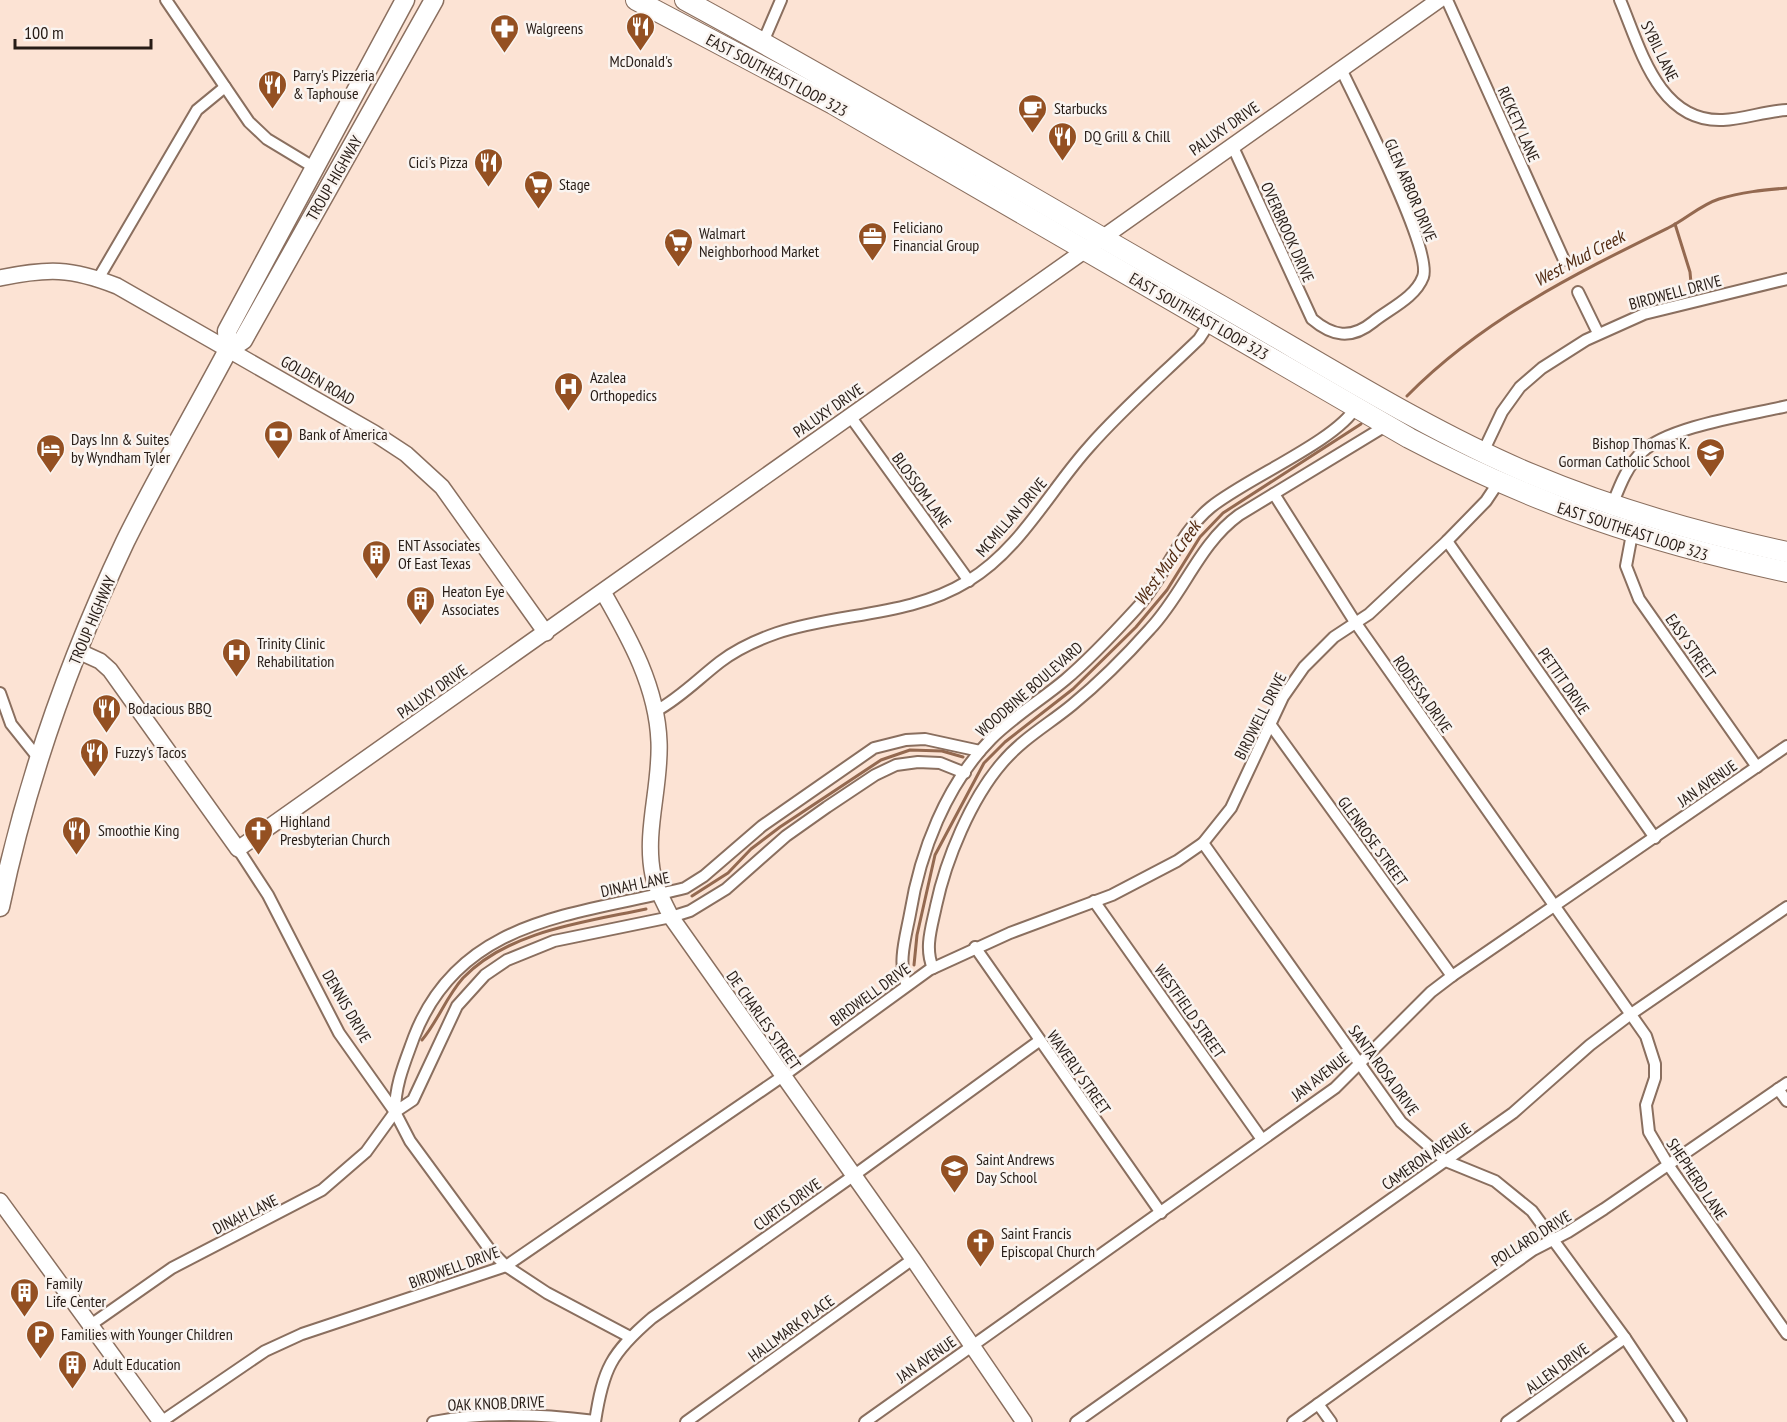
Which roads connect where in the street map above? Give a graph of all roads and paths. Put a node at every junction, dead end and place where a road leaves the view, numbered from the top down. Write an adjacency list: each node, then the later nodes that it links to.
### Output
1 (166, 0): 12 (street)
2 (405, 0): 15 (main road, TROUP HIGHWAY)
3 (434, 0): 25 (main road, TROUP HIGHWAY)
4 (636, 0): 16 (highway, EAST SOUTHEAST LOOP 323)
5 (685, 0): 10 (highway, EAST SOUTHEAST LOOP 323)
6 (781, 0): 10 (street)
7 (1439, 0): 11 (street, PALUXY DRIVE)
8 (1447, 0): 17 (street, RICKETY LANE)
9 (1620, 0): 13 (street, SYBIL LANE)
10 (763, 42): 16 (highway, EAST SOUTHEAST LOOP 323)
11 (1341, 69): 14 (street, PALUXY DRIVE); 23 (street, GLEN ARBOR DRIVE)
12 (225, 87): 15 (street); 19 (street)
13 (1787, 110)
14 (1232, 144): 16 (street, PALUXY DRIVE); 23 (street, OVERBROOK DRIVE)
15 (315, 168): 25 (main road, TROUP HIGHWAY)
16 (1092, 243): 22 (highway, EAST SOUTHEAST LOOP 323); 28 (street, PALUXY DRIVE); 30 (highway, EAST SOUTHEAST LOOP 323)
17 (1564, 260)
18 (0, 278): 19 (street, GOLDEN ROAD)
19 (98, 279): 25 (street, GOLDEN ROAD)
20 (1787, 279): 24 (street, BIRDWELL DRIVE)
21 (1578, 292): 24 (street)
22 (1210, 322): 27 (highway, EAST SOUTHEAST LOOP 323); 41 (street, MCMILLAN DRIVE)
23 (1323, 327)
24 (1598, 333): 30 (street, BIRDWELL DRIVE)
25 (228, 350): 44 (street, GOLDEN ROAD); 45 (main road, TROUP HIGHWAY)
26 (1787, 406): 33 (street)
27 (1356, 407): 29 (highway, EAST SOUTHEAST LOOP 323); 50 (street, WOODBINE BOULEVARD)
28 (850, 416): 41 (street, BLOSSOM LANE); 42 (street, PALUXY DRIVE)
29 (1387, 425): 31 (highway, EAST SOUTHEAST LOOP 323); 32 (street)
30 (1483, 452): 33 (highway, EAST SOUTHEAST LOOP 323)
31 (1498, 483): 34 (highway, EAST SOUTHEAST LOOP 323); 36 (street, BIRDWELL DRIVE)
32 (1274, 494): 43 (street, RODESSA DRIVE); 64 (street)
33 (1612, 505): 34 (street); 37 (highway, EAST SOUTHEAST LOOP 323)
34 (1604, 525): 35 (highway, EAST SOUTHEAST LOOP 323)
35 (1632, 534): 38 (highway, EAST SOUTHEAST LOOP 323); 52 (street, EASY STREET)
36 (1448, 541): 43 (street, BIRDWELL DRIVE); 54 (street, PETTIT DRIVE)
37 (1787, 552)
38 (1716, 557): 39 (highway); 40 (highway, EAST SOUTHEAST LOOP 323)
39 (1787, 561)
40 (1787, 572)
41 (969, 581): 47 (street, MCMILLAN DRIVE)
42 (603, 592): 44 (street, PALUXY DRIVE); 47 (street, DE CHARLES STREET)
43 (1355, 622): 48 (street, BIRDWELL DRIVE); 61 (street, RODESSA DRIVE)
44 (546, 633): 56 (street, PALUXY DRIVE)
45 (78, 651): 51 (main road, TROUP HIGHWAY); 56 (street, DENNIS DRIVE)
46 (0, 693): 51 (street)
47 (656, 711): 57 (street, DE CHARLES STREET)
48 (1270, 724): 55 (street, BIRDWELL DRIVE); 65 (street, GLENROSE STREET)
49 (1787, 746): 52 (street, JAN AVENUE)
50 (980, 751): 53 (street, WOODBINE BOULEVARD); 57 (street, DINAH LANE)
51 (39, 759): 59 (main road, TROUP HIGHWAY)
52 (1757, 767): 54 (street, JAN AVENUE)
53 (965, 773): 62 (street, DINAH LANE); 66 (street, WOODBINE BOULEVARD)
54 (1655, 838): 61 (street, JAN AVENUE)
55 (1203, 843): 58 (street, BIRDWELL DRIVE); 69 (street, SANTA ROSA DRIVE)
56 (238, 849): 73 (street, DENNIS DRIVE)
57 (661, 894): 62 (street, DE CHARLES STREET); 73 (street, DINAH LANE)
58 (1094, 901): 63 (street, BIRDWELL DRIVE); 74 (street, WESTFIELD STREET)
59 (0, 907)
60 (1787, 907): 67 (street, CAMERON AVENUE)
61 (1554, 908): 65 (street, JAN AVENUE); 67 (street, SHEPHERD LANE)
62 (671, 917): 70 (street, DE CHARLES STREET); 73 (street, DINAH LANE)
63 (975, 947): 64 (street, BIRDWELL DRIVE); 68 (street, WAVERLY STREET)
64 (933, 968): 66 (street, BIRDWELL DRIVE)
65 (1452, 976): 69 (street, JAN AVENUE)
66 (907, 985): 70 (street, BIRDWELL DRIVE)
67 (1631, 1014): 75 (street, CAMERON AVENUE); 76 (street, SHEPHERD LANE)
68 (1039, 1041): 77 (street, CURTIS DRIVE); 79 (street, WAVERLY STREET)
69 (1361, 1064): 74 (street, JAN AVENUE); 75 (street, SANTA ROSA DRIVE)
70 (783, 1076): 77 (street, DE CHARLES STREET); 82 (street, BIRDWELL DRIVE)
71 (1783, 1086): 72 (street); 76 (street, POLLARD DRIVE)
72 (1787, 1101)
73 (395, 1112): 82 (street, DENNIS DRIVE); 83 (street, DINAH LANE)
74 (1261, 1138): 79 (street, JAN AVENUE)
75 (1446, 1161): 80 (street, SANTA ROSA DRIVE); 95 (street, CAMERON AVENUE)
76 (1669, 1166): 80 (street, POLLARD DRIVE); 84 (street, SHEPHERD LANE)
77 (853, 1176): 81 (street, DE CHARLES STREET); 85 (street, CURTIS DRIVE)
78 (0, 1201): 83 (street)
79 (1161, 1213): 87 (street, JAN AVENUE)
80 (1554, 1240): 86 (street, SANTA ROSA DRIVE); 88 (street, POLLARD DRIVE)
81 (913, 1259): 87 (street, DE CHARLES STREET); 92 (street, HALLMARK PLACE)
82 (506, 1266): 85 (street, DENNIS DRIVE); 90 (street, BIRDWELL DRIVE)
83 (92, 1323): 90 (street)
84 (1787, 1334)
85 (630, 1336): 89 (street, CURTIS DRIVE)
86 (1624, 1338): 98 (street, ALLEN DRIVE); 99 (street, SANTA ROSA DRIVE)
87 (973, 1345): 93 (street, JAN AVENUE); 94 (street, DE CHARLES STREET)
88 (1318, 1404): 96 (street, POLLARD DRIVE); 97 (street)
89 (595, 1421): 91 (street, OAK KNOB DRIVE)
90 (161, 1422)
91 (433, 1422)
92 (686, 1422)
93 (865, 1422)
94 (1024, 1422)
95 (1076, 1422)
96 (1293, 1422)
97 (1331, 1422)
98 (1507, 1422)
99 (1681, 1422)

